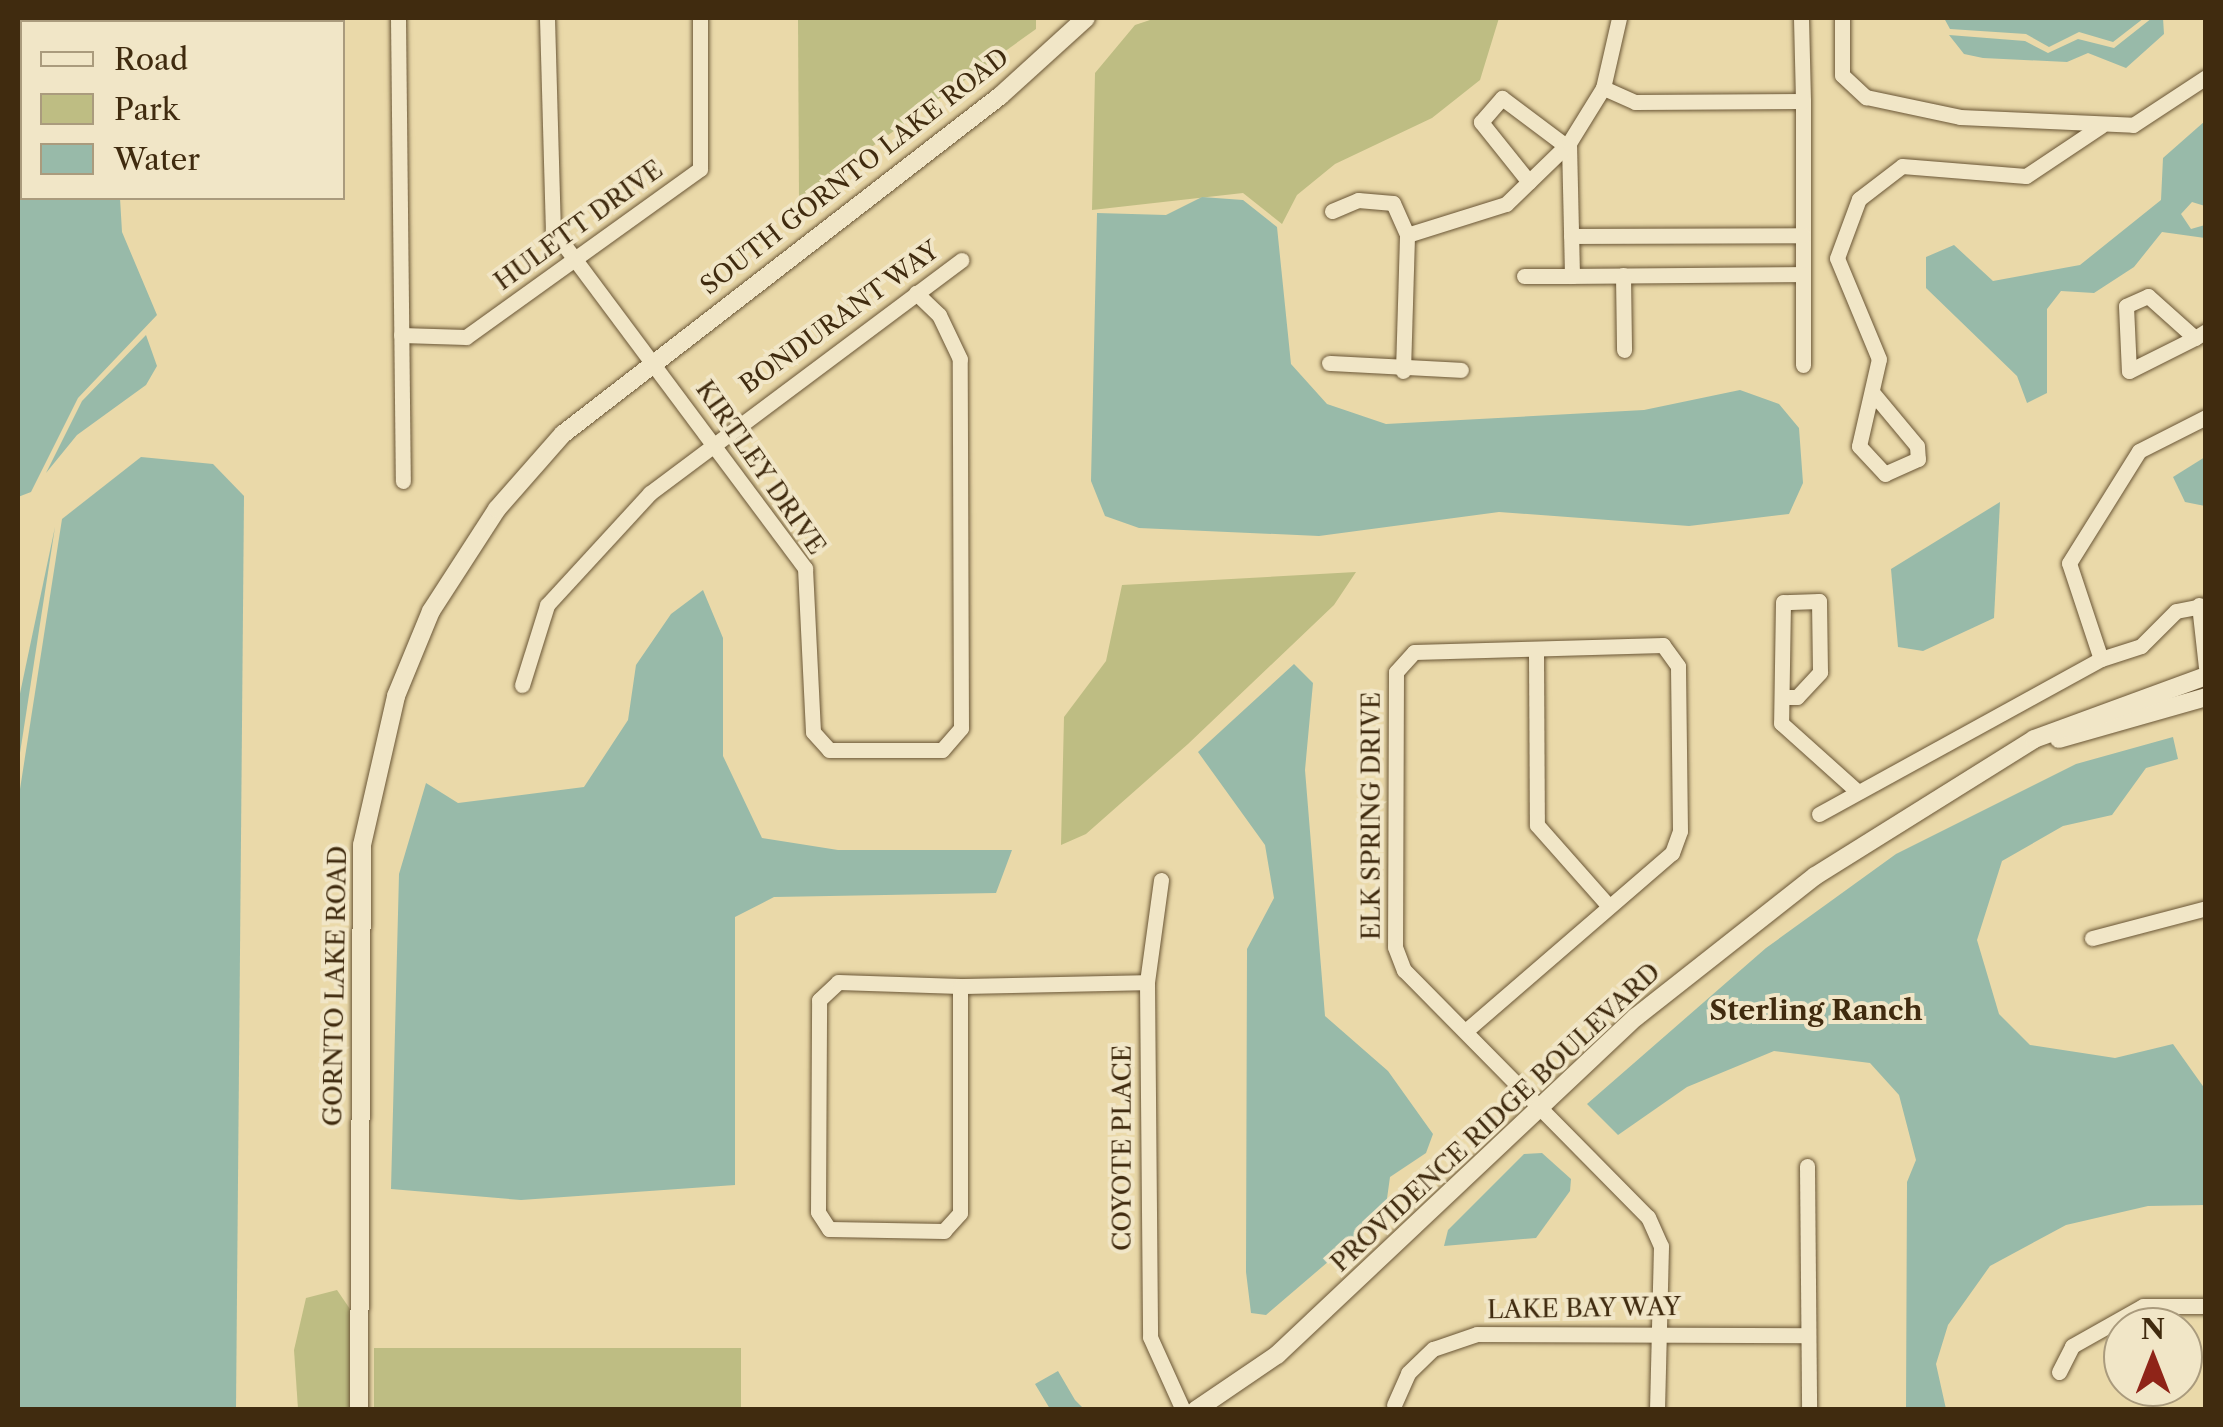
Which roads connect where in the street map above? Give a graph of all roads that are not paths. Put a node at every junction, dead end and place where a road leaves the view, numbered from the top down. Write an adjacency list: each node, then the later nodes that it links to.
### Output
1 (398, 18): 25 (street)
2 (547, 18): 19 (street, KIRTLEY DRIVE)
3 (700, 18): 19 (street, HULETT DRIVE)
4 (1086, 18): 28 (street, SOUTH GORNTO LAKE ROAD)
5 (1619, 18): 9 (street)
6 (1802, 18): 10 (street)
7 (1842, 18): 11 (street)
8 (2206, 77): 11 (street)
9 (1604, 88): 10 (street); 12 (street)
10 (1804, 101): 16 (street)
11 (2102, 126): 33 (street)
12 (1567, 145): 13 (street); 13 (street); 17 (street)
13 (1529, 182): 15 (street)
14 (1332, 211): 15 (street)
15 (1407, 235): 32 (street)
16 (1803, 235): 17 (street); 20 (street)
17 (1571, 236): 23 (street)
18 (962, 260): 24 (street, BONDURANT WAY)
19 (575, 263): 25 (street, HULETT DRIVE); 28 (street, KIRTLEY DRIVE)
20 (1803, 274): 21 (street); 30 (street)
21 (1623, 275): 23 (street); 27 (street)
22 (1524, 276): 23 (street)
23 (1572, 276)
24 (916, 293): 35 (street, BONDURANT WAY); 35 (street, KIRTLEY DRIVE)
25 (401, 335): 36 (street)
26 (2200, 335): 26 (street)
27 (1624, 350)
28 (652, 362): 35 (street, KIRTLEY DRIVE); 62 (street, GORNTO LAKE ROAD)
29 (1329, 363): 32 (street)
30 (1802, 365)
31 (1462, 370): 32 (street)
32 (1403, 371)
33 (1872, 392): 33 (street)
34 (2206, 417): 39 (street)
35 (715, 440): 42 (street, BONDURANT WAY)
36 (403, 481)
37 (2202, 605): 39 (street); 40 (street)
38 (1536, 652): 49 (street); 49 (street, ELK SPRING DRIVE); 54 (street, ELK SPRING DRIVE)
39 (2101, 658): 46 (street)
40 (2206, 667)
41 (2206, 676): 45 (street, PROVIDENCE RIDGE BOULEVARD)
42 (522, 686)
43 (1782, 697): 43 (street); 46 (street)
44 (2206, 697): 45 (street, PROVIDENCE RIDGE BOULEVARD)
45 (1985, 769): 55 (street, PROVIDENCE RIDGE BOULEVARD)
46 (1858, 792): 47 (street)
47 (1819, 814)
48 (1161, 880): 52 (street, COYOTE PLACE)
49 (1607, 904): 54 (street, ELK SPRING DRIVE)
50 (2206, 908): 51 (street)
51 (2092, 938)
52 (1147, 982): 53 (street); 63 (street, COYOTE PLACE)
53 (960, 986): 53 (street)
54 (1469, 1028): 55 (street, ELK SPRING DRIVE)
55 (1540, 1107): 58 (street, ELK SPRING DRIVE); 64 (street, PROVIDENCE RIDGE BOULEVARD)
56 (1807, 1166): 59 (street)
57 (2206, 1306): 60 (street)
58 (1656, 1332): 59 (street, LAKE BAY WAY); 61 (street, LAKE BAY WAY); 65 (street, ELK SPRING DRIVE)
59 (1808, 1335): 66 (street)
60 (2059, 1372)
61 (1394, 1406)
62 (359, 1410)
63 (1183, 1410)
64 (1196, 1410)
65 (1657, 1410)
66 (1810, 1410)

